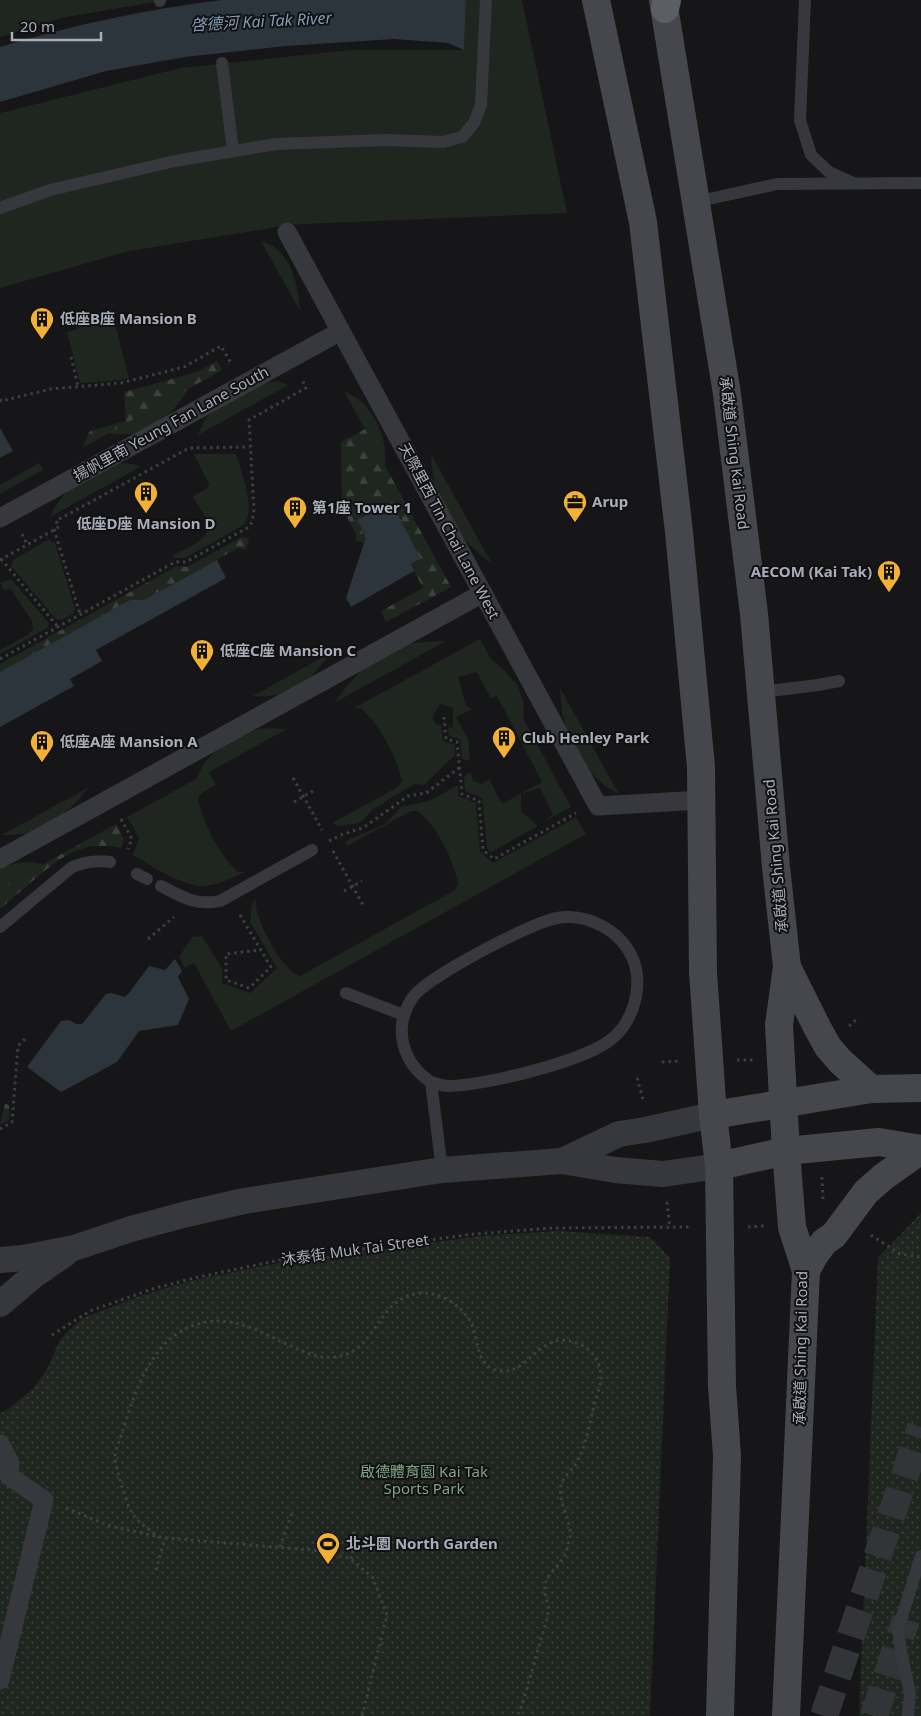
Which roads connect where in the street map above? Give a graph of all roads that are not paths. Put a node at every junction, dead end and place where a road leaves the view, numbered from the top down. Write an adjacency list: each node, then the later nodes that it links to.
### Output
1 (486, 0): 6 (lane)
2 (596, 0): 17 (main road)
3 (804, 0): 7 (lane)
4 (665, 3): 9 (main road, 承啟道 Shing Kai Road)
5 (222, 63): 6 (lane)
6 (233, 151): 10 (lane)
7 (852, 183): 8 (lane); 9 (lane)
8 (921, 183)
9 (695, 202): 16 (main road, 承啟道 Shing Kai Road)
10 (0, 208)
11 (287, 232): 12 (street, 天際里西 Tin Chai Lane West)
12 (341, 331): 13 (street, 揚帆里南 Yeung Fan Lane South); 14 (street, 天際里西 Tin Chai Lane West)
13 (0, 518)
14 (483, 593): 17 (street, 天際里西 Tin Chai Lane West); 19 (street)
15 (840, 681): 16 (lane)
16 (761, 692): 23 (main road, 承啟道 Shing Kai Road)
17 (701, 800): 30 (main road)
18 (312, 850): 21 (lane)
19 (0, 859)
20 (110, 862): 22 (lane)
21 (161, 886)
22 (0, 926)
23 (787, 968): 28 (main road); 29 (main road, 承啟道 Shing Kai Road)
24 (346, 993): 25 (lane)
25 (404, 1015): 26 (lane); 26 (lane)
26 (431, 1082): 35 (lane)
27 (921, 1088): 28 (main road)
28 (871, 1089): 29 (main road)
29 (783, 1103): 30 (main road); 32 (main road, 承啟道 Shing Kai Road)
30 (713, 1115): 33 (street); 34 (main road)
31 (921, 1150): 32 (main road); 38 (main road)
32 (786, 1151): 34 (main road); 38 (main road, 承啟道 Shing Kai Road)
33 (562, 1161): 34 (street); 35 (street)
34 (719, 1166): 43 (main road)
35 (442, 1170): 36 (street)
36 (74, 1248): 37 (street); 39 (street)
37 (0, 1260)
38 (806, 1272): 44 (main road, 承啟道 Shing Kai Road)
39 (0, 1304)
40 (0, 1444): 42 (street)
41 (921, 1556): 45 (lane)
42 (0, 1680)
43 (720, 1716)
44 (786, 1716)
45 (908, 1716)

